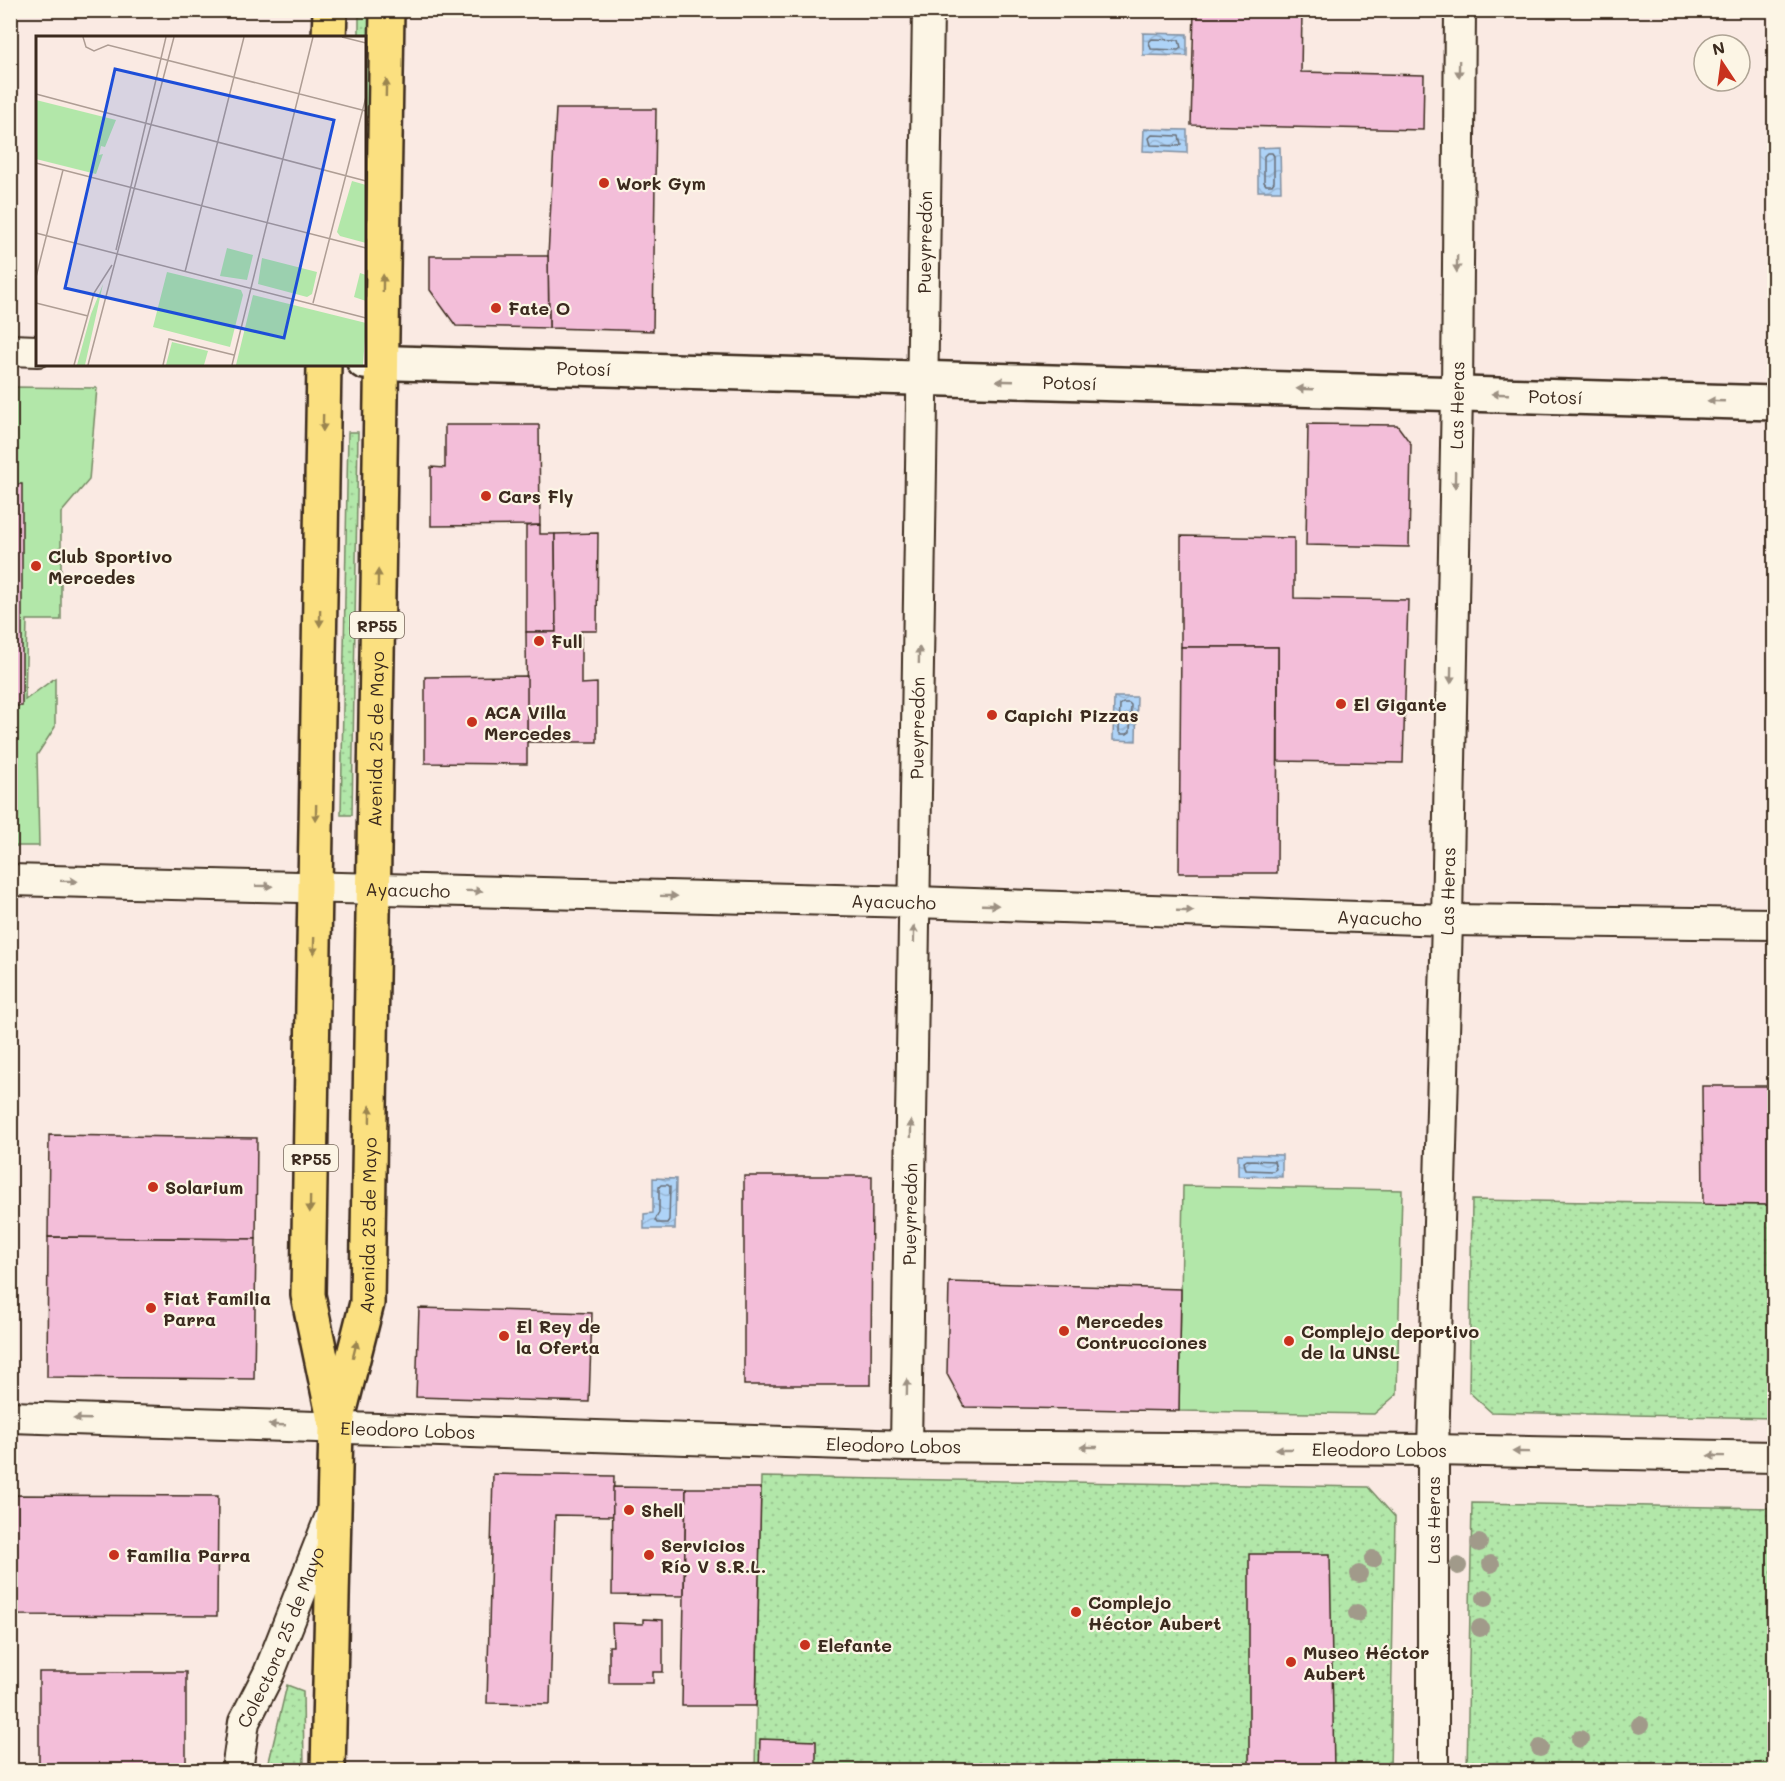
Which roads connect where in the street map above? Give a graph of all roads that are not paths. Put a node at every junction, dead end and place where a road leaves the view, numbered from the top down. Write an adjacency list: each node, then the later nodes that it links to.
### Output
1 (330, 10): 5 (main road)
2 (387, 10): 8 (main road, Avenida 25 de Mayo / RP55, one-way to 2)
3 (928, 10): 10 (street, Pueyrredón)
4 (1460, 10): 11 (street, Las Heras, one-way to 11)
5 (329, 36)
6 (10, 350): 7 (street)
7 (36, 351)
8 (373, 362): 10 (main road, Potosí); 15 (main road, Avenida 25 de Mayo / RP55, one-way to 8)
9 (324, 366): 14 (main road, Avenida 25 de Mayo / RP55, one-way to 14)
10 (923, 379): 11 (main road, Potosí, one-way to 10); 16 (street, Pueyrredón, one-way to 10)
11 (1457, 393): 12 (main road, Potosí, one-way to 11); 17 (street, Las Heras, one-way to 17)
12 (1774, 403)
13 (10, 880): 14 (street, Ayacucho, one-way to 14)
14 (315, 887): 15 (street, Ayacucho); 20 (main road, Avenida 25 de Mayo / RP55, one-way to 20)
15 (374, 889): 16 (street, Ayacucho, one-way to 16); 20 (main road, Avenida 25 de Mayo / RP55, one-way to 15)
16 (915, 902): 17 (street, Ayacucho, one-way to 17); 21 (street, Pueyrredón, one-way to 16)
17 (1447, 920): 18 (street, Ayacucho); 22 (street, Las Heras)
18 (1774, 924)
19 (10, 1417): 20 (street, Eleodoro Lobos, one-way to 19)
20 (336, 1426): 21 (street, Eleodoro Lobos); 24 (main road, Avenida 25 de Mayo / RP55)
21 (906, 1446): 22 (street, Eleodoro Lobos, one-way to 21)
22 (1433, 1450): 23 (street, Eleodoro Lobos, one-way to 22); 27 (street, Las Heras)
23 (1774, 1457)
24 (334, 1506): 25 (street, Colectora 25 de Mayo); 26 (main road, Avenida 25 de Mayo / RP55)
25 (237, 1770)
26 (328, 1770)
27 (1433, 1770)

